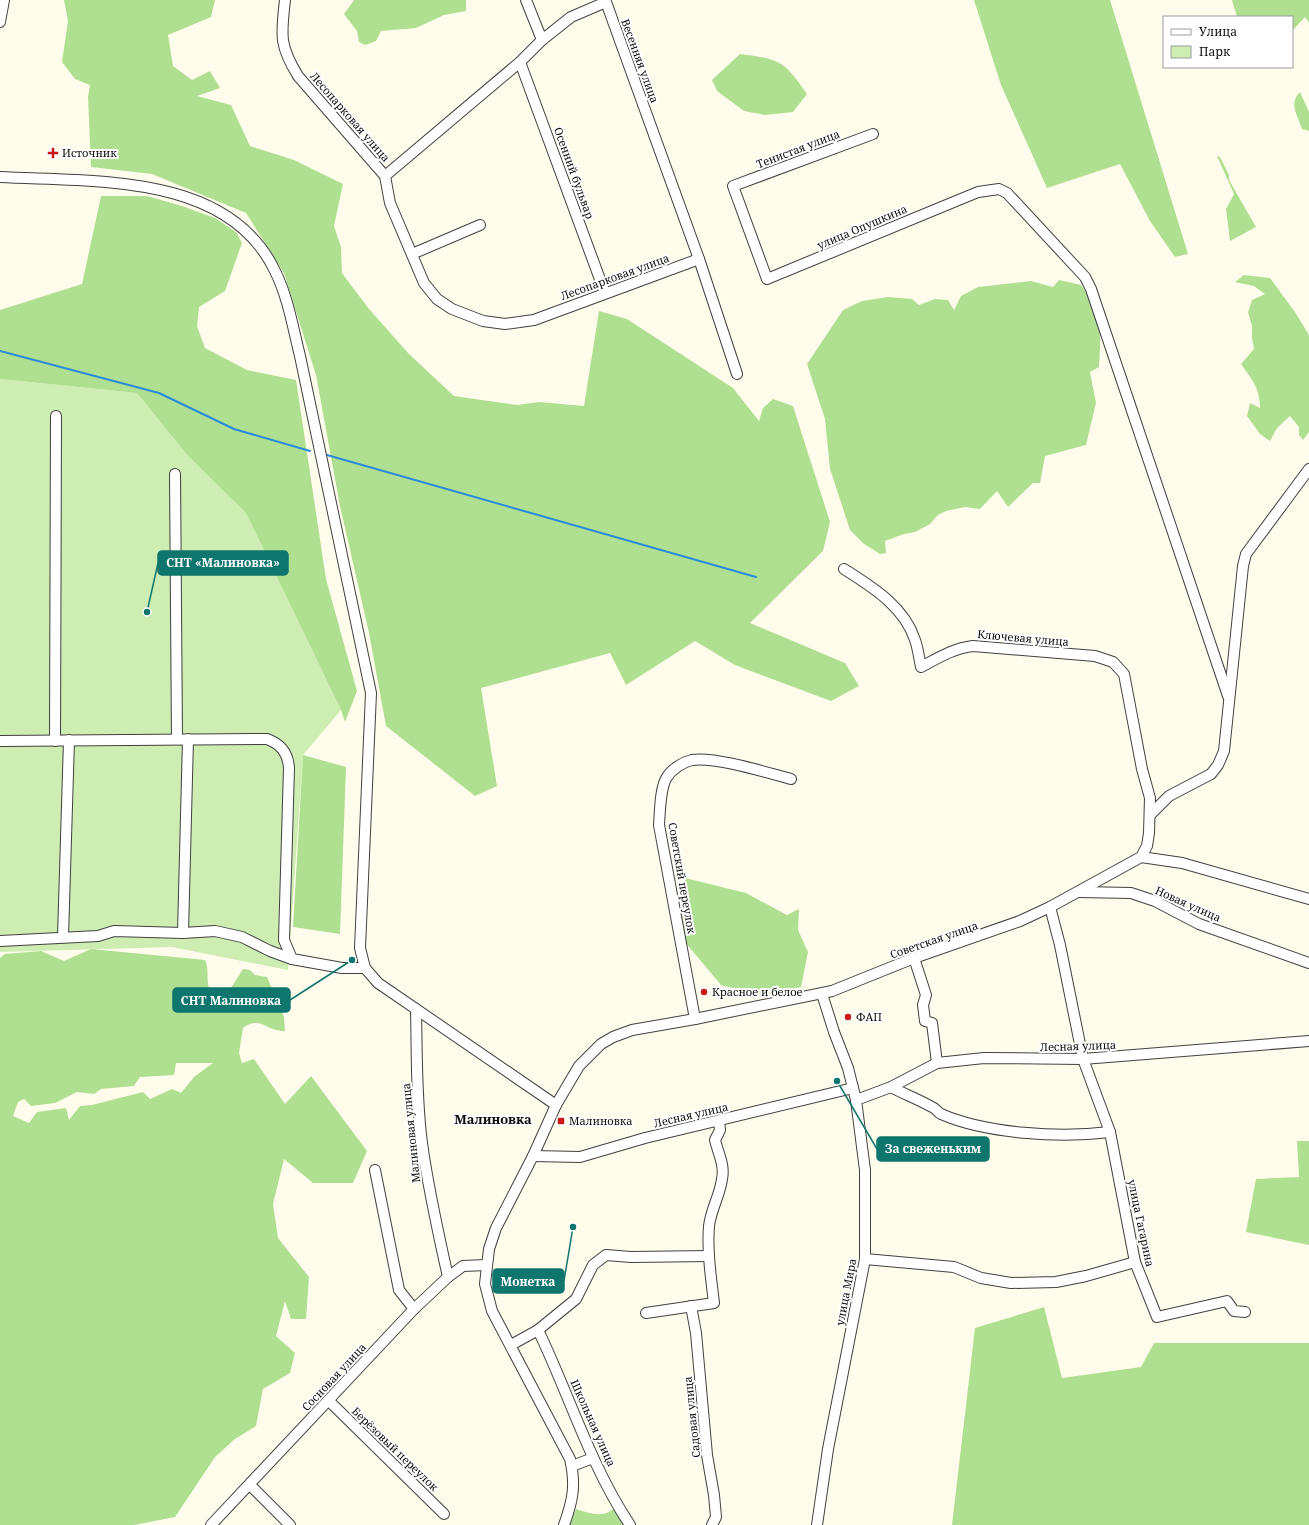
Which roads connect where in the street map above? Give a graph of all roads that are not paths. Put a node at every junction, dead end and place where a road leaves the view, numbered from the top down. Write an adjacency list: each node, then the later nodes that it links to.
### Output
1 (4, 0): 4 (street)
2 (285, 0): 8 (street, Лесопарковая улица)
3 (526, 0): 5 (street)
4 (0, 22)
5 (542, 40): 6 (street, Весенняя улица); 12 (street, Весенняя улица)
6 (520, 62): 8 (street, Весенняя улица); 14 (street, Осенний бульвар)
7 (872, 134): 13 (street, Тенистая улица)
8 (385, 176): 11 (street, Лесопарковая улица)
9 (0, 177): 38 (street)
10 (480, 225): 11 (street)
11 (412, 254): 14 (street, Лесопарковая улица)
12 (699, 259): 14 (street, Лесопарковая улица); 15 (street, Весенняя улица)
13 (768, 279): 20 (street, улица Опушкина)
14 (605, 293)
15 (737, 374)
16 (56, 416): 25 (street)
17 (1309, 470): 20 (street)
18 (175, 474): 21 (street)
19 (844, 569): 27 (street, Ключевая улица)
20 (1228, 696): 27 (street)
21 (177, 739): 22 (street); 23 (street)
22 (188, 739): 32 (street); 36 (street)
23 (69, 740): 25 (street); 33 (street)
24 (0, 741): 25 (street)
25 (55, 741)
26 (791, 779): 41 (street, Советский переулок)
27 (1151, 814): 28 (street)
28 (1141, 857): 29 (street, Советская улица); 30 (street)
29 (1077, 891): 31 (street, Советская улица); 37 (street, Новая улица)
30 (1309, 898)
31 (1050, 907): 35 (street, Советская улица); 43 (street, улица Гагарина)
32 (183, 933): 33 (street); 36 (street)
33 (63, 937): 34 (street)
34 (0, 941)
35 (914, 958): 39 (street, Советская улица); 44 (street)
36 (292, 959): 38 (street)
37 (1309, 963)
38 (365, 968): 40 (street)
39 (822, 994): 41 (street, Советская улица); 46 (street, улица Мира)
40 (416, 1009): 48 (street); 57 (street, Малиновая улица)
41 (695, 1019): 48 (street, Советская улица)
42 (1309, 1041): 43 (street, Лесная улица)
43 (1083, 1059): 44 (street, Лесная улица); 50 (street, улица Гагарина)
44 (937, 1063): 45 (street, Лесная улица)
45 (891, 1087): 47 (street, Лесная улица); 50 (street)
46 (853, 1088): 47 (street, улица Мира); 49 (street, Лесная улица)
47 (856, 1100): 54 (street, улица Мира)
48 (556, 1105): 51 (street, Советская улица)
49 (718, 1121): 51 (street, Лесная улица); 53 (street)
50 (1110, 1132): 55 (street, улица Гагарина)
51 (533, 1156): 56 (street, Советская улица)
52 (375, 1170): 59 (street)
53 (709, 1256): 58 (street); 62 (street)
54 (865, 1258): 55 (street); 74 (street, улица Мира)
55 (1135, 1262): 60 (street, улица Гагарина)
56 (486, 1265): 57 (street, Сосновая улица); 63 (street, Советская улица)
57 (448, 1277): 59 (street, Сосновая улица)
58 (691, 1306): 61 (street); 73 (street, Садовая улица)
59 (414, 1309): 64 (street, Сосновая улица)
60 (1245, 1312)
61 (646, 1313)
62 (538, 1330): 63 (street); 65 (street, Школьная улица)
63 (511, 1345): 66 (street, Советская улица)
64 (329, 1401): 67 (street, Сосновая улица); 68 (street, Берёзовый переулок)
65 (593, 1458): 66 (street); 72 (street, Школьная улица)
66 (572, 1466): 71 (street)
67 (250, 1485): 69 (street, Сосновая улица); 70 (street)
68 (444, 1514)
69 (211, 1525)
70 (290, 1525)
71 (564, 1525)
72 (630, 1525)
73 (712, 1525)
74 (818, 1525)

